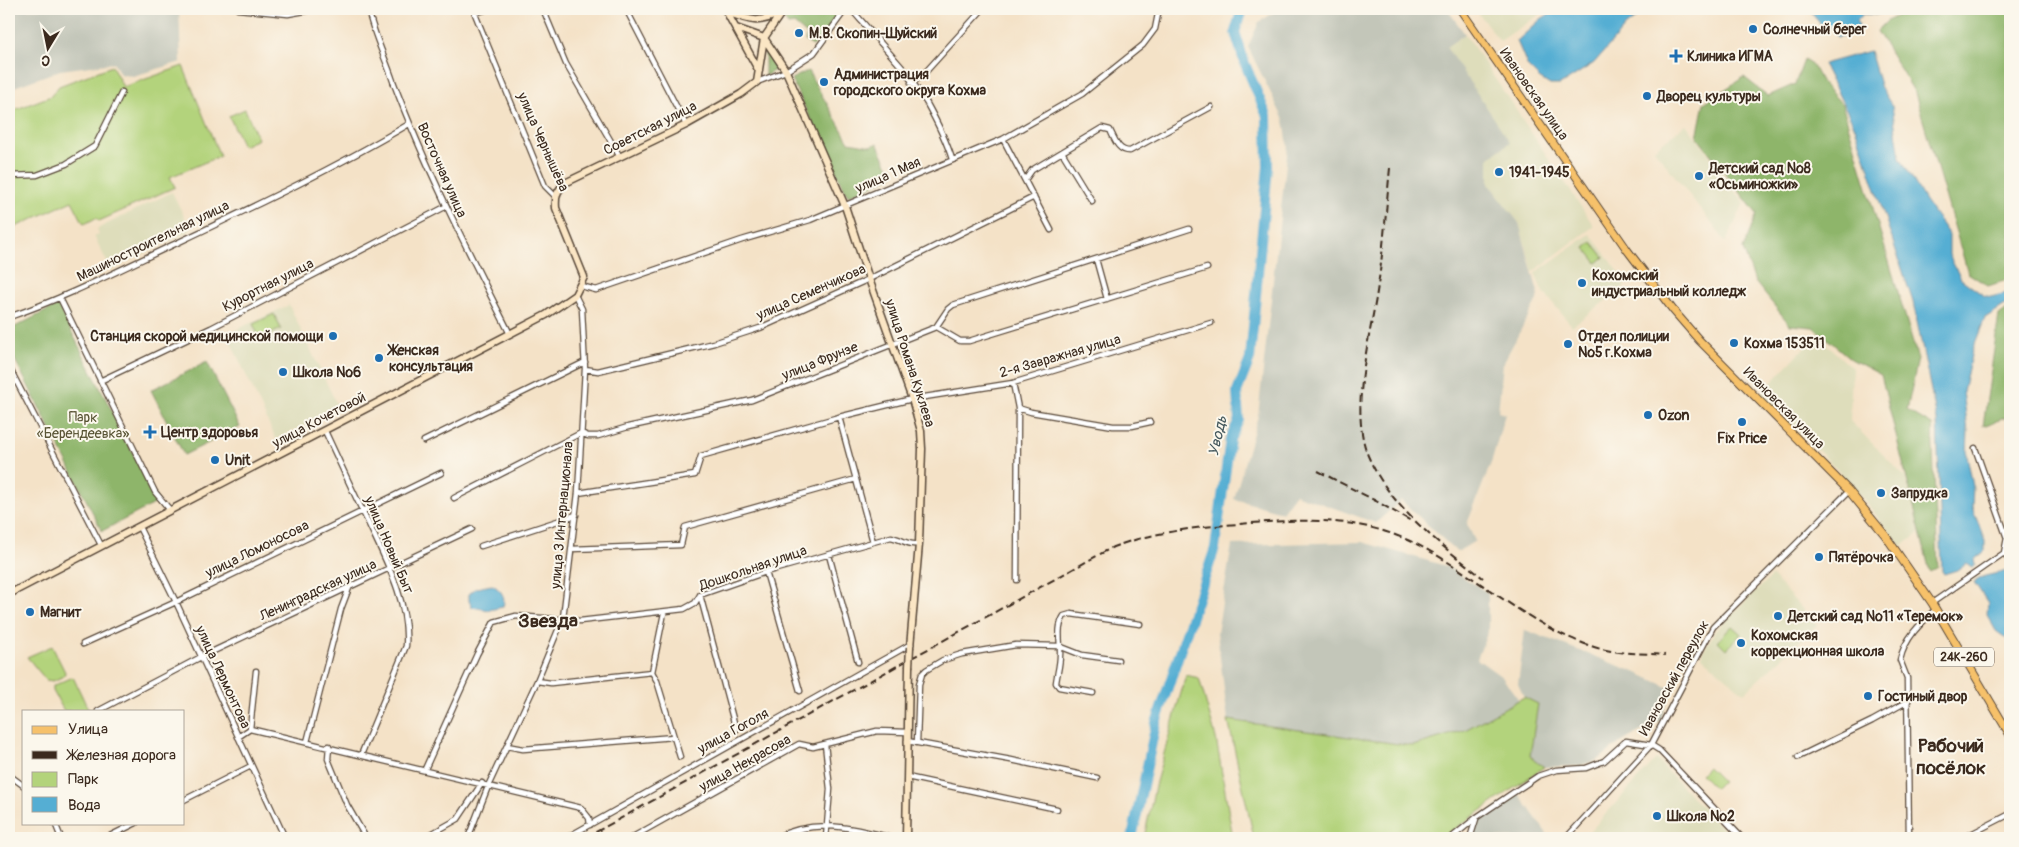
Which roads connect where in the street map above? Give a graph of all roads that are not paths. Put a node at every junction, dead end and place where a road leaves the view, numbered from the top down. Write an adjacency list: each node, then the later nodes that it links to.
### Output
1 (238, 9): 2 (street)
2 (316, 9)
3 (368, 9): 23 (street, Восточная улица)
4 (488, 9): 12 (street)
5 (543, 9): 27 (street)
6 (626, 9): 24 (street)
7 (846, 9): 18 (street, Советская улица)
8 (851, 9): 20 (street)
9 (1159, 9): 25 (street, улица 1 Мая)
10 (1460, 9): 65 (main road, Ивановская улица / 24К-260)
11 (784, 10): 13 (main road); 16 (main road)
12 (474, 11): 31 (street, улица Чернышёва)
13 (726, 11): 15 (main road)
14 (980, 11): 20 (street)
15 (736, 28): 16 (main road); 17 (main road)
16 (764, 38): 17 (main road); 18 (main road, улица Романа Куклева)
17 (759, 71): 19 (main road)
18 (786, 71): 19 (street, Советская улица); 34 (main road, улица Романа Куклева)
19 (757, 82): 24 (main road, Советская улица)
20 (911, 82): 28 (street)
21 (122, 92): 29 (street)
22 (1211, 107): 26 (street)
23 (409, 124): 35 (street, Восточная улица); 43 (street, Машиностроительная улица)
24 (686, 125): 27 (main road, Советская улица)
25 (1003, 139): 28 (street, улица 1 Мая); 30 (street)
26 (1062, 152): 30 (street); 33 (street)
27 (620, 157): 31 (main road, Советская улица)
28 (952, 159): 34 (street, улица 1 Мая)
29 (9, 176)
30 (1025, 180): 32 (street)
31 (555, 196): 41 (main road, улица Чернышёва)
32 (1034, 198): 37 (street); 40 (street, улица Семенчикова)
33 (1092, 201)
34 (844, 206): 40 (main road, улица Романа Куклева); 41 (street, улица 1 Мая)
35 (445, 207): 48 (street, Восточная улица); 53 (street, Курортная улица)
36 (1189, 229): 38 (street)
37 (1051, 230)
38 (1096, 259): 44 (street); 47 (street)
39 (1207, 268): 44 (street)
40 (868, 279): 49 (main road, улица Романа Куклева); 52 (street, улица Семенчикова)
41 (581, 286): 42 (main road, улица Кочетовой)
42 (575, 295): 48 (main road, улица Кочетовой); 50 (street, улица 3 Интернационала)
43 (60, 298): 45 (street, Машиностроительная улица); 53 (street)
44 (1106, 299): 47 (street)
45 (9, 317)
46 (1211, 323): 54 (street, 2-я Завражная улица)
47 (936, 327): 49 (street, улица Фрунзе)
48 (510, 334): 59 (main road, улица Кочетовой)
49 (892, 344): 55 (main road, улица Романа Куклева); 60 (street, улица Фрунзе)
50 (585, 362): 52 (street, улица 3 Интернационала); 61 (street)
51 (9, 367): 76 (street)
52 (585, 369): 60 (street, улица 3 Интернационала)
53 (100, 381): 68 (street)
54 (1013, 383): 55 (street, 2-я Завражная улица); 56 (street)
55 (912, 399): 57 (street, 2-я Завражная улица); 75 (main road, улица Романа Куклева)
56 (1018, 408): 58 (street); 84 (street)
57 (839, 417): 64 (street); 66 (street, 2-я Завражная улица)
58 (1150, 422)
59 (325, 431): 68 (main road, улица Кочетовой); 69 (street, улица Новый Быт)
60 (581, 433): 66 (street, улица 3 Интернационала); 67 (street, улица Фрунзе)
61 (424, 441)
62 (1974, 448): 73 (street)
63 (441, 473): 69 (street, улица Ломоносова)
64 (856, 479): 74 (street); 78 (street)
65 (1848, 491): 89 (main road, Ивановская улица / 24К-260); 116 (street, Ивановский переулок)
66 (578, 493): 70 (street, улица 3 Интернационала)
67 (454, 498)
68 (170, 510): 71 (main road, улица Кочетовой)
69 (362, 511): 82 (street, улица Новый Быт); 88 (street, улица Ломоносова)
70 (576, 515): 77 (street); 78 (street, улица 3 Интернационала)
71 (139, 526): 76 (main road, улица Кочетовой); 88 (street, улица Лермонтова)
72 (472, 530): 82 (street, Ленинградская улица)
73 (2009, 536): 79 (street)
74 (873, 542): 75 (street, Дошкольная улица); 80 (street, Дошкольная улица)
75 (919, 544): 94 (main road, улица Романа Куклева)
76 (101, 545): 86 (main road, улица Кочетовой)
77 (481, 546)
78 (572, 549): 91 (street, улица 3 Интернационала)
79 (2004, 553): 81 (street); 89 (street)
80 (829, 555): 83 (street, Дошкольная улица); 98 (street)
81 (2010, 560)
82 (389, 568): 85 (street, Ленинградская улица); 119 (street, улица Новый Быт)
83 (766, 572): 87 (street, Дошкольная улица); 102 (street)
84 (1017, 580)
85 (349, 588): 96 (street, Ленинградская улица); 113 (street)
86 (9, 594)
87 (700, 595): 90 (street, Дошкольная улица); 107 (street)
88 (176, 602): 93 (street, улица Ломоносова); 96 (street, улица Лермонтова)
89 (1934, 606): 104 (street); 109 (main road, Ивановская улица / 24К-260)
90 (664, 612): 91 (street, Дошкольная улица); 100 (street)
91 (564, 618): 101 (street, улица 3 Интернационала); 123 (street, Дошкольная улица)
92 (1140, 624): 95 (street)
93 (83, 644)
94 (910, 645): 108 (main road, улица Романа Куклева, bridge); 137 (street, улица Гоголя)
95 (1059, 646): 97 (street); 103 (street); 114 (street)
96 (201, 658): 105 (street, Ленинградская улица); 110 (street, улица Лермонтова)
97 (1118, 660)
98 (858, 662)
99 (256, 671): 106 (street)
100 (652, 672): 101 (street); 111 (street)
101 (537, 681): 118 (street, улица 3 Интернационала)
102 (800, 692)
103 (1093, 693)
104 (1908, 701): 121 (street); 154 (street)
105 (100, 710)
106 (250, 729): 110 (street); 113 (street)
107 (736, 730)
108 (907, 732): 112 (main road, улица Романа Куклева); 115 (street, улица Некрасова)
109 (2010, 735)
110 (238, 737): 122 (street, улица Лермонтова)
111 (674, 737): 118 (street); 120 (street)
112 (907, 741): 114 (street); 125 (main road, улица Романа Куклева)
113 (307, 742): 117 (street)
114 (917, 743): 126 (street)
115 (825, 744): 136 (street); 145 (street, улица Некрасова)
116 (1651, 745): 133 (street); 152 (street, Ивановский переулок); 153 (street)
117 (329, 746): 119 (street); 141 (street)
118 (507, 746): 128 (street, улица 3 Интернационала)
119 (360, 754): 123 (street)
120 (680, 757)
121 (1798, 757)
122 (251, 766): 130 (street); 140 (street, улица Лермонтова)
123 (425, 770): 127 (street)
124 (9, 776): 129 (street)
125 (907, 776): 131 (street); 149 (main road, улица Романа Куклева)
126 (1097, 778)
127 (482, 783): 128 (street); 142 (street)
128 (489, 784): 137 (street); 143 (street, улица 3 Интернационала)
129 (22, 785)
130 (185, 799)
131 (1057, 809)
132 (2010, 814): 155 (street)
133 (1477, 818): 150 (street); 151 (street)
134 (55, 824): 138 (street)
135 (134, 824): 139 (street)
136 (829, 824): 146 (street); 147 (street); 148 (street)
137 (590, 825): 144 (street, улица Гоголя)
138 (61, 838)
139 (106, 838)
140 (285, 838)
141 (366, 838)
142 (424, 838)
143 (468, 838)
144 (566, 838)
145 (631, 838)
146 (775, 838)
147 (826, 838)
148 (892, 838)
149 (906, 838)
150 (1450, 838)
151 (1470, 838)
152 (1566, 838)
153 (1742, 838)
154 (1909, 838)
155 (1963, 838)

